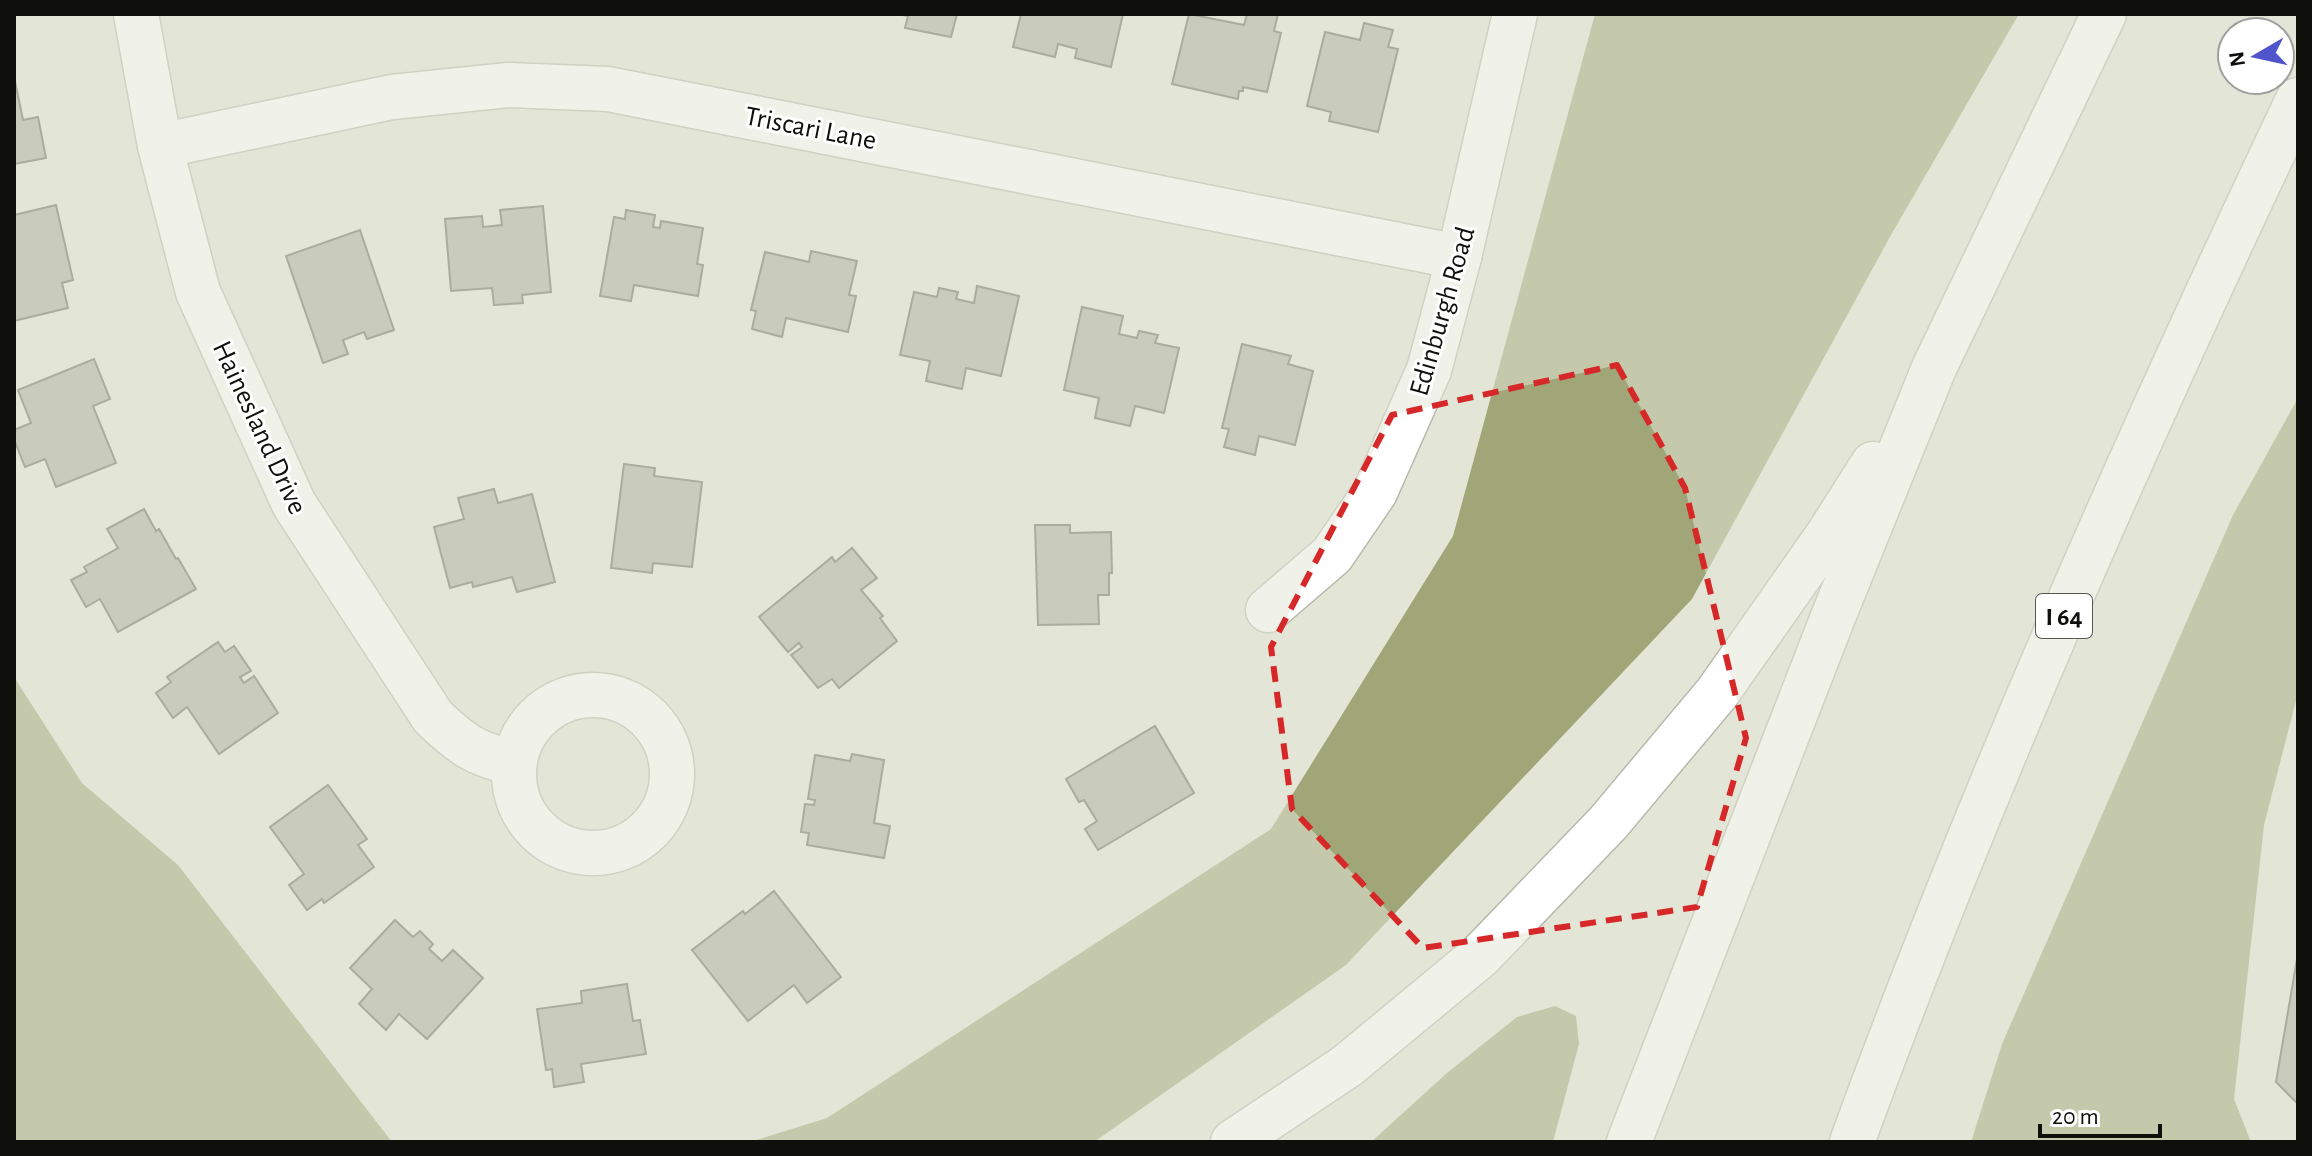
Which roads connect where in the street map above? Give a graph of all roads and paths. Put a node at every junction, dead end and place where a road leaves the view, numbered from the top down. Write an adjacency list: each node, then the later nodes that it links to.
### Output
1 (136, 14): 5 (main road, Hainesland Drive)
2 (1515, 14): 6 (main road, Edinburgh Road)
3 (2104, 14): 7 (main road)
4 (2298, 100): 12 (main road, I 64)
5 (160, 146): 6 (main road, Triscari Lane); 9 (main road, Hainesland Drive)
6 (1459, 257): 8 (main road, Edinburgh Road)
7 (1934, 368): 10 (main road); 11 (main road)
8 (1268, 610)
9 (514, 762)
10 (1233, 1142)
11 (1629, 1142)
12 (1852, 1142)

